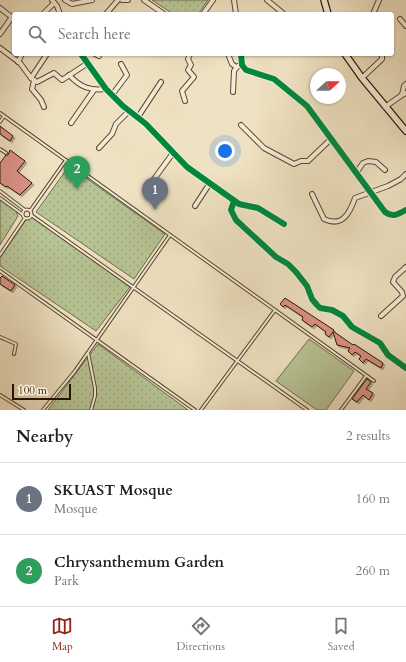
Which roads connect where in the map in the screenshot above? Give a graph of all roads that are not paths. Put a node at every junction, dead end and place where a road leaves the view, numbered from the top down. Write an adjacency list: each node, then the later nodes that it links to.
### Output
1 (65, 0): 2 (street)
2 (92, 0)
3 (118, 0): 16 (street)
4 (122, 0): 5 (street)
5 (128, 0)
6 (144, 0): 17 (street)
7 (213, 0): 18 (street)
8 (234, 0): 19 (street)
9 (268, 0): 20 (street)
10 (324, 0): 21 (main road)
11 (379, 0): 22 (street)
12 (53, 1): 14 (street); 15 (street)
13 (0, 8): 23 (street)
14 (45, 12)
15 (59, 12)
16 (108, 12)
17 (161, 12)
18 (204, 12)
19 (236, 12)
20 (282, 12)
21 (327, 12)
22 (374, 12)
23 (12, 17)
24 (12, 19): 27 (street)
25 (400, 19): 26 (street)
26 (406, 26)
27 (0, 34)
28 (0, 48): 37 (street)
29 (21, 56): 37 (street)
30 (47, 56): 44 (street)
31 (83, 56): 38 (street)
32 (189, 56): 52 (street)
33 (229, 56): 41 (street)
34 (241, 56): 40 (street)
35 (346, 56): 43 (main road)
36 (382, 56): 43 (street)
37 (18, 62): 44 (street)
38 (88, 63): 42 (street); 47 (street)
39 (121, 64): 51 (street)
40 (242, 65): 41 (street); 63 (street)
41 (236, 67): 49 (street)
42 (69, 75): 44 (street); 48 (street)
43 (362, 78): 54 (main road)
44 (32, 79): 53 (street)
45 (161, 82): 58 (street)
46 (406, 84): 50 (street)
47 (106, 89): 48 (street); 51 (street)
48 (94, 90): 60 (street)
49 (233, 92)
50 (404, 94): 54 (street)
51 (112, 95): 55 (street)
52 (185, 101)
53 (44, 107)
54 (385, 107): 62 (main road)
55 (129, 111): 58 (street); 64 (street)
56 (0, 113): 57 (lane)
57 (4, 116): 59 (lane); 68 (lane)
58 (138, 117): 67 (street)
59 (0, 122)
60 (71, 123)
61 (241, 125): 63 (street)
62 (406, 131)
63 (331, 139): 70 (street)
64 (99, 148)
65 (0, 149): 66 (lane)
66 (6, 153)
67 (173, 153): 72 (street); 73 (street)
68 (66, 160): 82 (lane); 87 (lane)
69 (385, 170): 70 (street)
70 (356, 173): 75 (street)
71 (406, 174): 75 (street)
72 (210, 183): 78 (street); 79 (street)
73 (149, 186)
74 (0, 192): 80 (lane)
75 (371, 193): 76 (street); 81 (street)
76 (312, 194)
77 (0, 198): 83 (lane)
78 (234, 201): 86 (street); 99 (street)
79 (195, 206)
80 (25, 210): 82 (lane); 83 (lane)
81 (406, 210)
82 (30, 211): 84 (lane)
83 (22, 214): 85 (lane)
84 (31, 215): 85 (lane); 91 (lane)
85 (25, 218): 88 (lane)
86 (284, 224)
87 (170, 235): 91 (lane); 92 (lane)
88 (0, 255)
89 (406, 267): 93 (street)
90 (0, 271): 95 (lane)
91 (134, 287): 95 (lane); 98 (lane)
92 (275, 310): 98 (lane); 100 (lane)
93 (382, 316)
94 (0, 337): 97 (lane)
95 (97, 339): 96 (lane); 106 (lane)
96 (88, 353): 104 (lane); 105 (lane)
97 (14, 354)
98 (237, 360): 107 (lane); 108 (lane)
99 (406, 368)
100 (366, 376): 101 (lane); 109 (lane)
101 (374, 381)
102 (0, 395): 103 (lane)
103 (24, 410)
104 (43, 410)
105 (91, 410)
106 (195, 410)
107 (201, 410)
108 (307, 410)
109 (341, 410)

